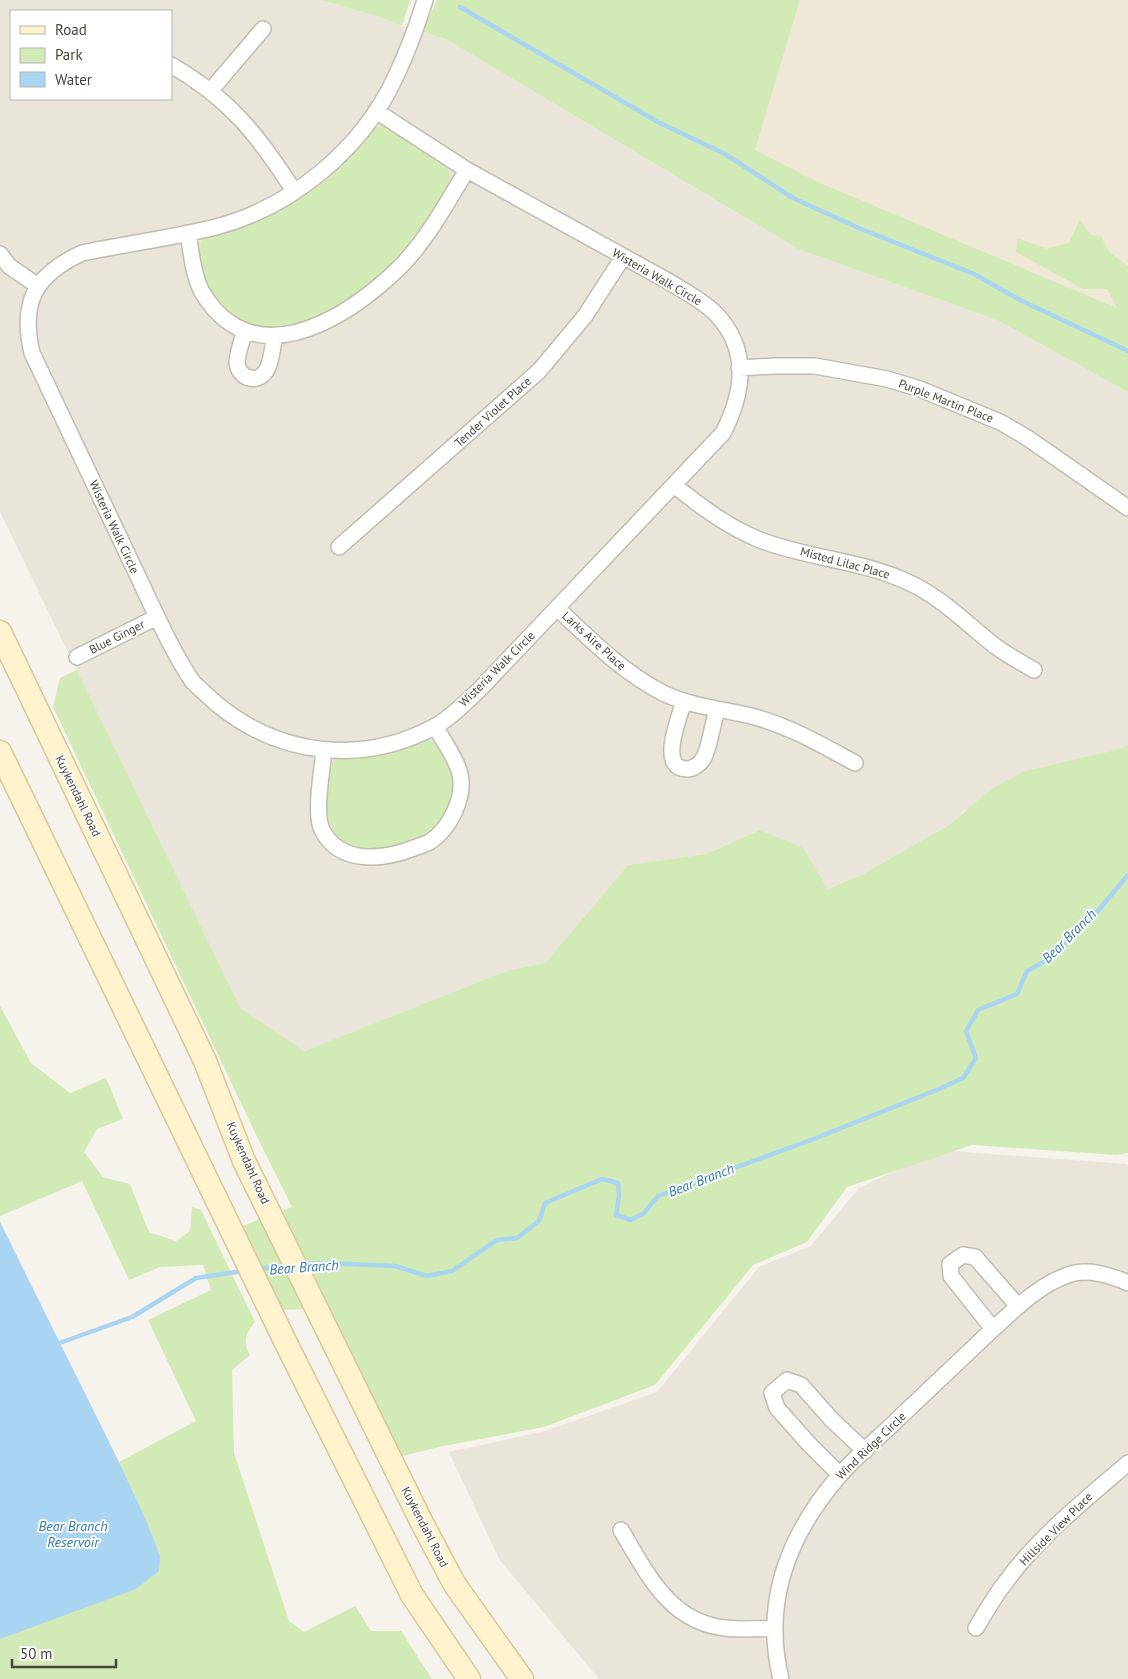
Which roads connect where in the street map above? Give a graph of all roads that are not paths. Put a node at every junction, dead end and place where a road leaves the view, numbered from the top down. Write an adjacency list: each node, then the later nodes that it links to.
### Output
1 (425, 0): 5 (street, Wisteria Walk Circle)
2 (263, 29): 4 (street)
3 (172, 66): 4 (street)
4 (211, 90): 7 (street)
5 (376, 111): 6 (street, Wisteria Walk Circle); 7 (street, Wisteria Walk Circle)
6 (467, 170): 10 (street, Wisteria Walk Circle); 13 (street)
7 (294, 191): 8 (street, Wisteria Walk Circle)
8 (188, 233): 11 (street, Wisteria Walk Circle); 12 (street)
9 (0, 254): 11 (street)
10 (623, 257): 14 (street, Wisteria Walk Circle); 17 (street, Tender Violet Place)
11 (38, 286): 19 (street, Wisteria Walk Circle)
12 (245, 331): 13 (street); 13 (street)
13 (275, 337)
14 (739, 368): 15 (street, Wisteria Walk Circle); 16 (street, Purple Martin Place)
15 (674, 485): 18 (street, Wisteria Walk Circle); 22 (street, Misted Lilac Place)
16 (1128, 508)
17 (340, 547)
18 (557, 608): 23 (street, Larks Aire Place); 25 (street, Wisteria Walk Circle)
19 (157, 617): 21 (street, Blue Ginger); 26 (street, Wisteria Walk Circle)
20 (0, 632): 39 (main road, Kuykendahl Road)
21 (77, 657)
22 (1034, 670)
23 (684, 701): 24 (street, Larks Aire Place); 24 (street)
24 (717, 710): 28 (street, Larks Aire Place)
25 (435, 726): 26 (street, Wisteria Walk Circle); 26 (street)
26 (324, 751)
27 (0, 752): 38 (main road)
28 (855, 763)
29 (1128, 1283): 30 (street, Wind Ridge Circle)
30 (1018, 1306): 31 (street, Wind Ridge Circle); 31 (street)
31 (993, 1328): 32 (street, Wind Ridge Circle)
32 (865, 1451): 34 (street, Wind Ridge Circle); 34 (street)
33 (1128, 1463): 37 (street, Hillside View Place)
34 (840, 1475): 36 (street, Wind Ridge Circle)
35 (621, 1530): 36 (street)
36 (775, 1628): 40 (street, Wind Ridge Circle)
37 (976, 1628)
38 (469, 1679)
39 (522, 1679)
40 (781, 1679)

